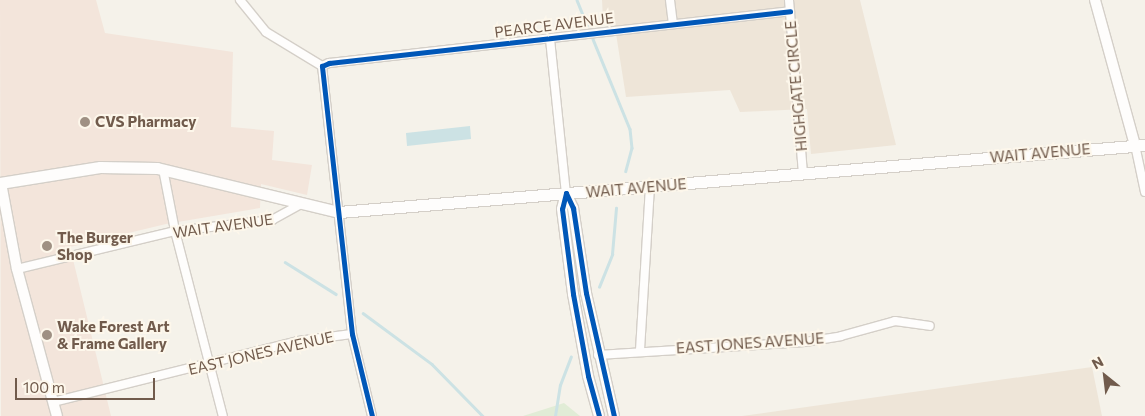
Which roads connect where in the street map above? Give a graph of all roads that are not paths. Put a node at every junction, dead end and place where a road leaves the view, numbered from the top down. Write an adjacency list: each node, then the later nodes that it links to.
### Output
1 (240, 0): 8 (street)
2 (670, 0): 6 (street)
3 (789, 0): 5 (street, HIGHGATE CIRCLE)
4 (1095, 0): 9 (street)
5 (790, 11): 6 (street, PEARCE AVENUE); 11 (street, HIGHGATE CIRCLE)
6 (673, 23): 7 (street, PEARCE AVENUE)
7 (550, 39): 8 (street, PEARCE AVENUE); 15 (street)
8 (322, 66): 17 (street)
9 (1140, 145): 11 (main road, WAIT AVENUE); 14 (street)
10 (163, 169): 12 (main road); 16 (main road); 18 (street)
11 (803, 173): 13 (main road, WAIT AVENUE)
12 (0, 181): 19 (street)
13 (650, 187): 15 (main road, WAIT AVENUE); 22 (street)
14 (1145, 192)
15 (566, 193): 17 (main road, WAIT AVENUE); 23 (street); 29 (street)
16 (299, 205): 17 (main road, WAIT AVENUE); 18 (street, WAIT AVENUE)
17 (339, 212): 21 (street)
18 (175, 231): 19 (street, WAIT AVENUE); 24 (street)
19 (17, 269): 25 (street)
20 (930, 326): 22 (street, EAST JONES AVENUE)
21 (352, 334): 24 (street, EAST JONES AVENUE); 28 (street)
22 (640, 350): 23 (street, EAST JONES AVENUE)
23 (598, 355): 30 (street)
24 (210, 364): 25 (street, EAST JONES AVENUE); 27 (street)
25 (53, 402): 26 (street)
26 (56, 416)
27 (223, 416)
28 (372, 416)
29 (599, 416)
30 (614, 416)

